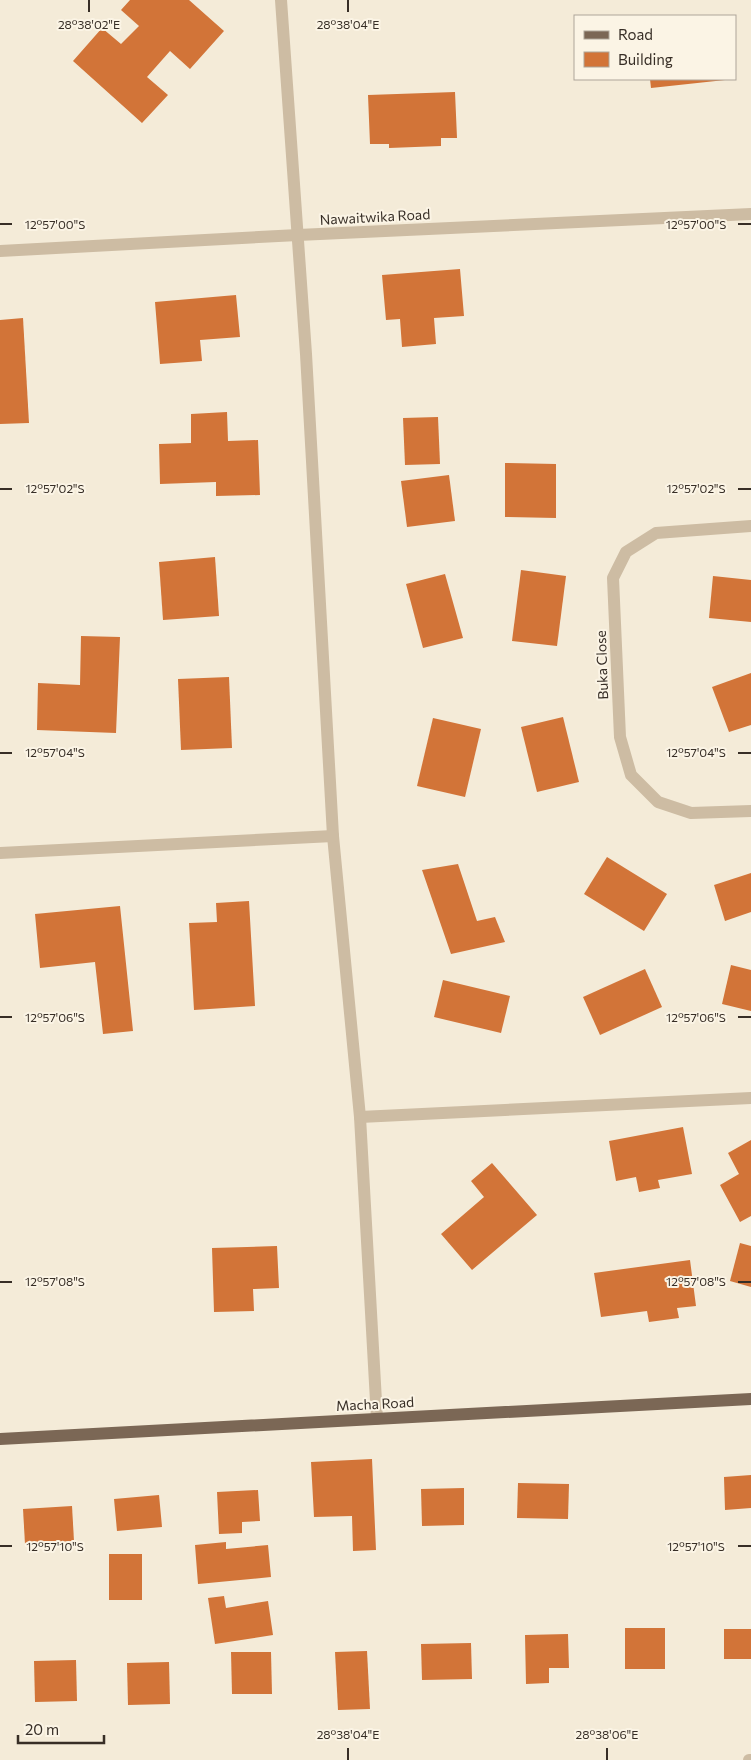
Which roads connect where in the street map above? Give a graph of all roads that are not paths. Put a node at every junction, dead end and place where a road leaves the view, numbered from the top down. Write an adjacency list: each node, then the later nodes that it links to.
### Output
1 (281, 0): 3 (street)
2 (751, 214): 3 (street, Nawaitwika Road)
3 (298, 235): 4 (street, Nawaitwika Road); 7 (street)
4 (0, 251)
5 (751, 526): 6 (street, Buka Close)
6 (751, 811)
7 (333, 836): 8 (street); 10 (street)
8 (0, 852)
9 (751, 1098): 10 (street)
10 (360, 1117): 12 (street)
11 (751, 1399): 12 (main road, Macha Road)
12 (377, 1419): 13 (main road, Macha Road)
13 (0, 1439)

